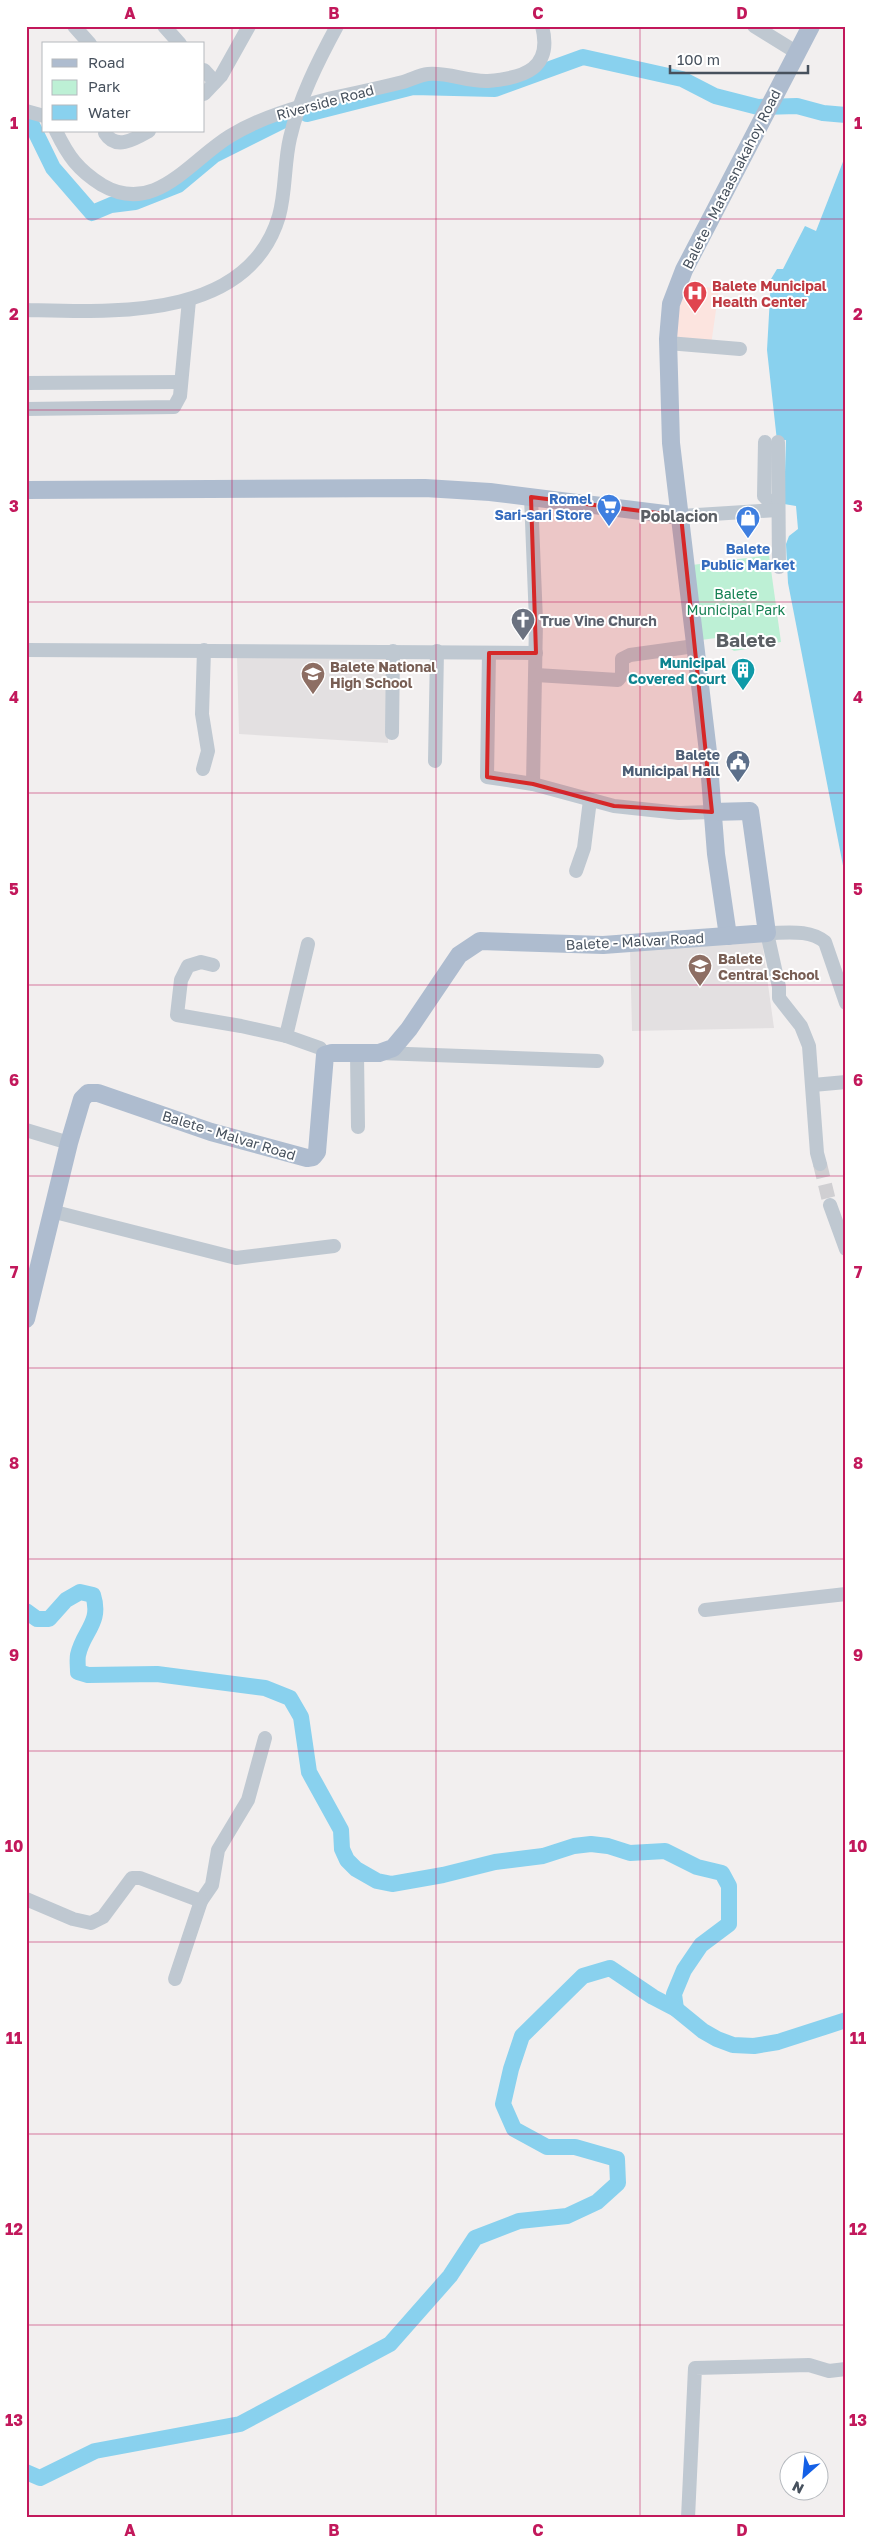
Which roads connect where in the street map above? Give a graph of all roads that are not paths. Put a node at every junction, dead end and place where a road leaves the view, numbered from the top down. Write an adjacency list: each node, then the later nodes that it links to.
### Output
1 (74, 26): 8 (street)
2 (164, 26): 9 (street)
3 (249, 26): 12 (street)
4 (337, 26): 14 (street)
5 (542, 26): 14 (street, Riverside Road)
6 (754, 26): 10 (street)
7 (811, 26): 10 (main road, Balete - Mataasnakahoy Road)
8 (88, 42)
9 (178, 42)
10 (796, 52): 22 (main road, Balete - Mataasnakahoy Road)
11 (205, 71): 12 (street)
12 (215, 82): 13 (street)
13 (205, 93)
14 (300, 106): 17 (street, Riverside Road); 20 (street)
15 (26, 111): 16 (street)
16 (42, 115)
17 (56, 132)
18 (147, 132): 19 (street)
19 (105, 133)
20 (189, 300): 21 (street); 24 (street)
21 (26, 310)
22 (668, 343): 23 (street); 31 (main road, Balete - Mataasnakahoy Road)
23 (740, 349)
24 (182, 382): 25 (street); 26 (street)
25 (26, 383)
26 (26, 409)
27 (771, 442): 30 (street)
28 (26, 490): 29 (main road)
29 (531, 497): 31 (main road); 39 (street)
30 (777, 514): 31 (street); 32 (street)
31 (681, 516): 33 (main road, Balete - Mataasnakahoy Road)
32 (779, 567)
33 (695, 646): 40 (street); 46 (main road, Balete - Mataasnakahoy Road)
34 (26, 650): 35 (street)
35 (204, 650): 36 (street); 43 (street)
36 (393, 651): 37 (street); 41 (street)
37 (437, 651): 38 (street); 42 (street)
38 (489, 653): 39 (street); 44 (street)
39 (536, 653): 40 (street)
40 (536, 675): 44 (street)
41 (392, 733)
42 (435, 762)
43 (203, 770)
44 (533, 784): 45 (street)
45 (590, 800): 46 (street); 47 (street)
46 (712, 812): 48 (main road); 49 (main road)
47 (576, 871)
48 (766, 933): 49 (main road, Balete - Malvar Road); 52 (street); 59 (street)
49 (728, 936): 54 (main road, Balete - Malvar Road)
50 (308, 944): 53 (street)
51 (213, 965): 53 (street)
52 (846, 1003)
53 (286, 1036): 56 (street)
54 (379, 1053): 55 (main road, Balete - Malvar Road); 57 (street)
55 (358, 1054): 56 (main road, Balete - Malvar Road); 60 (street)
56 (325, 1055): 62 (main road, Balete - Malvar Road)
57 (597, 1060)
58 (846, 1082): 59 (street)
59 (813, 1085): 63 (street)
60 (358, 1128)
61 (26, 1130): 62 (street)
62 (69, 1143): 65 (main road, Balete - Malvar Road)
63 (820, 1164)
64 (830, 1205): 67 (street)
65 (50, 1212): 66 (street); 68 (main road, Balete - Malvar Road)
66 (334, 1246)
67 (846, 1249)
68 (26, 1319)
69 (846, 1594): 70 (street)
70 (705, 1610)
71 (265, 1738): 73 (street)
72 (26, 1899): 73 (street)
73 (201, 1901): 74 (street)
74 (175, 1979)
75 (846, 2369): 76 (street)
76 (688, 2518)

